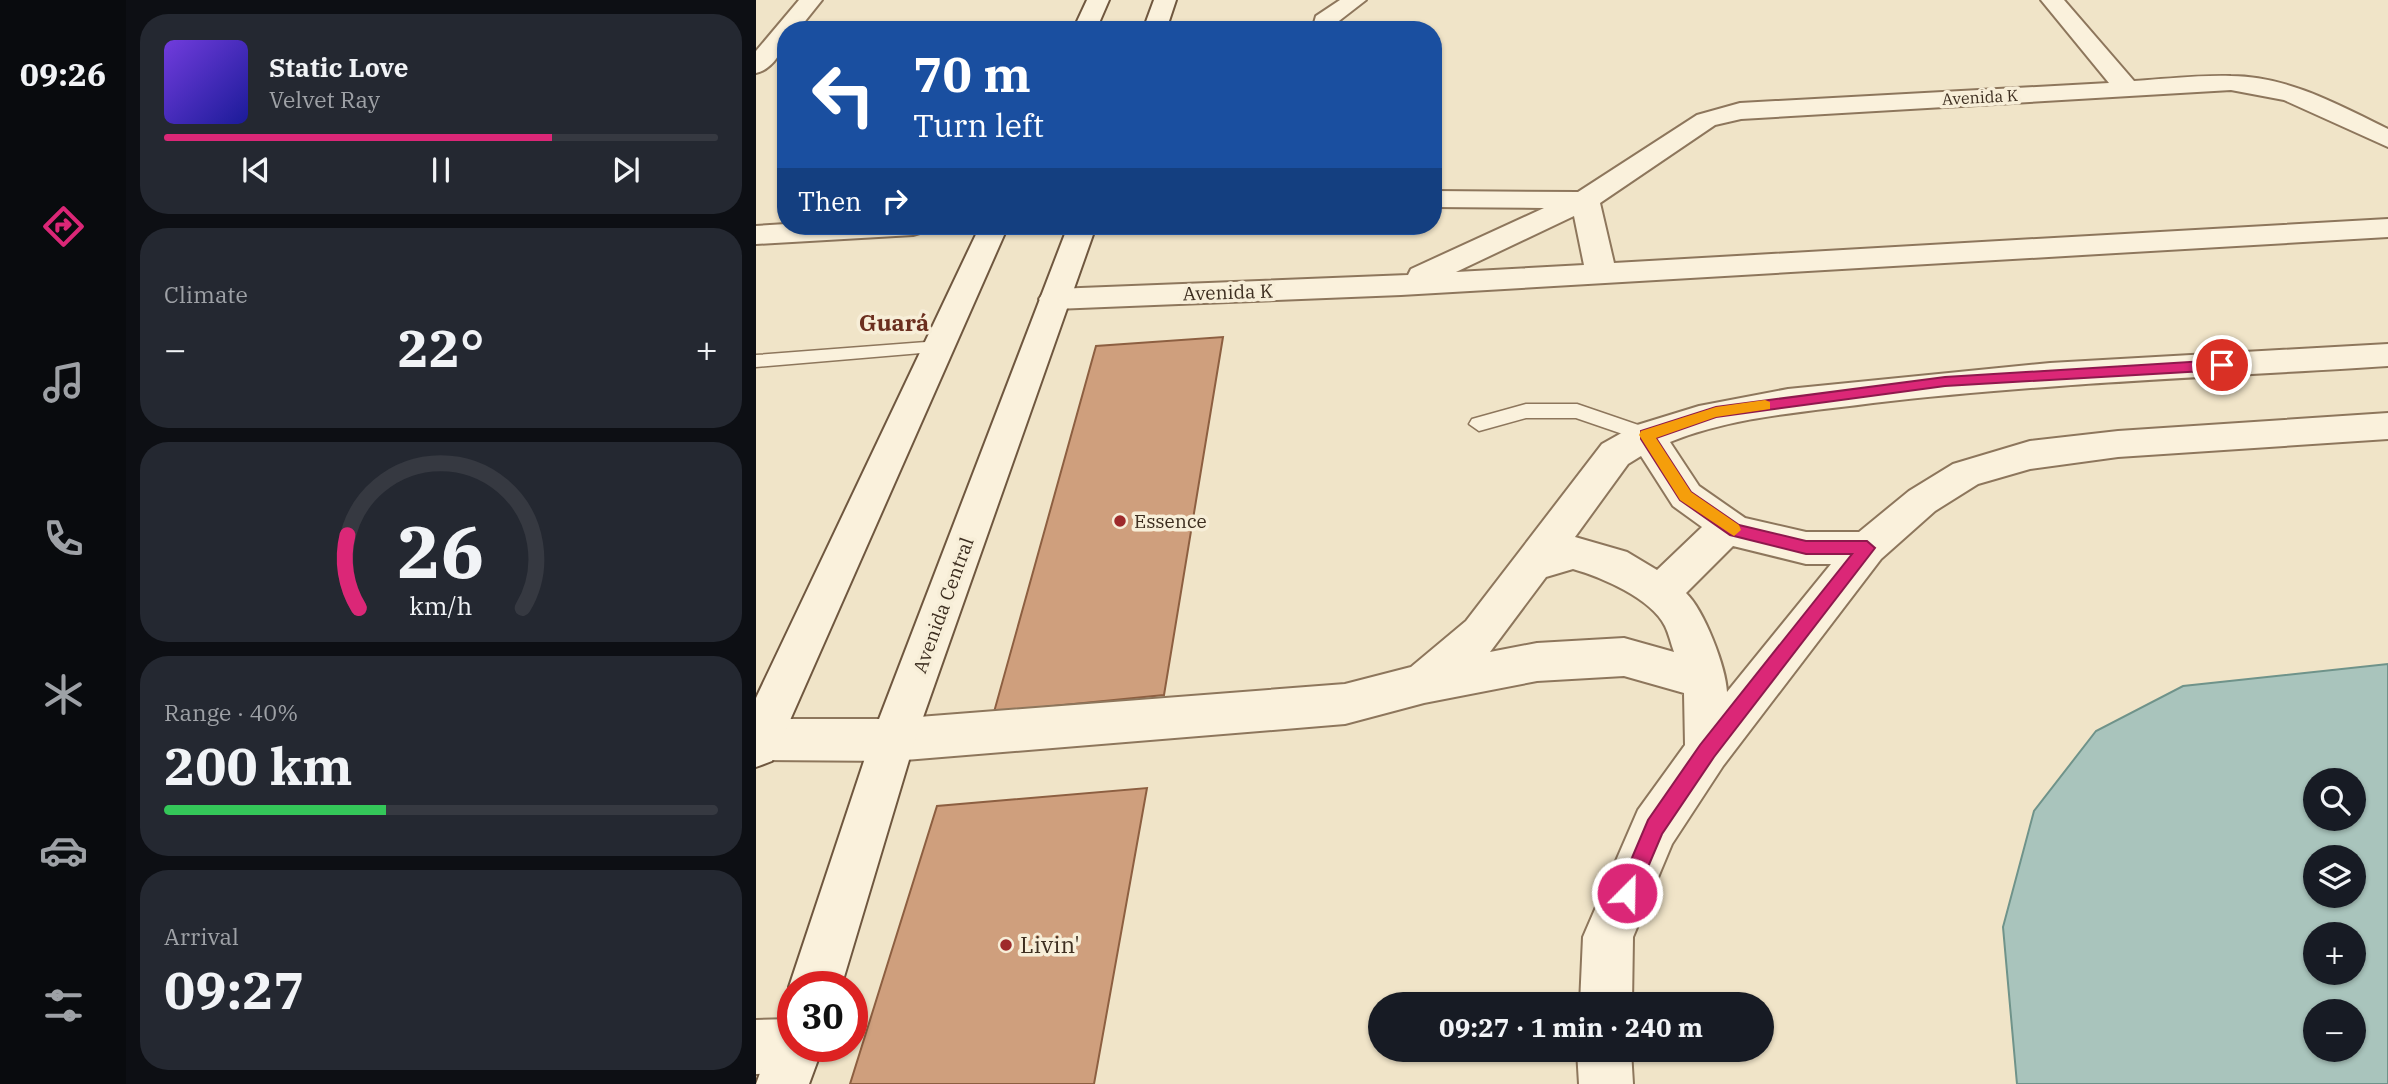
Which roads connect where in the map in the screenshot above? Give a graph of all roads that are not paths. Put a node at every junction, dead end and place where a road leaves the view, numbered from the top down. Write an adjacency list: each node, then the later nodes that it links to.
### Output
1 (811, 0): 6 (street)
2 (1098, 0): 7 (street)
3 (1165, 0): 8 (street)
4 (1355, 0): 9 (street)
5 (2052, 0): 12 (street)
6 (794, 21)
7 (1088, 21)
8 (1157, 21)
9 (1324, 21)
10 (777, 39): 11 (street)
11 (760, 55)
12 (2127, 89): 13 (street, Avenida K); 15 (street, Avenida K)
13 (2388, 139)
14 (1442, 199): 15 (street)
15 (1585, 200): 21 (street); 22 (street, Avenida K)
16 (2388, 228): 21 (street, Avenida K)
17 (777, 234): 18 (street)
18 (756, 235)
19 (990, 235): 24 (street)
20 (1079, 235): 23 (street, Avenida Central)
21 (1601, 271): 22 (street, Avenida K)
22 (1401, 285): 23 (street, Avenida K)
23 (1055, 299): 36 (street, Avenida Central)
24 (939, 347): 26 (lane); 37 (street)
25 (2388, 355): 29 (street)
26 (756, 361)
27 (1479, 425): 29 (lane)
28 (2388, 426): 31 (street)
29 (1646, 435): 30 (street); 32 (street)
30 (1728, 526): 31 (street); 33 (street)
31 (1867, 548): 38 (street)
32 (1531, 565): 33 (street); 35 (street)
33 (1660, 593): 34 (street)
34 (1705, 680): 35 (street); 38 (street)
35 (1423, 684): 36 (street)
36 (893, 740): 37 (street); 39 (street, Avenida Central)
37 (757, 743)
38 (1707, 751): 40 (street)
39 (820, 971)
40 (1606, 992)
41 (777, 1046): 42 (street)
42 (756, 1047)
43 (789, 1062): 45 (street)
44 (1605, 1062): 46 (street)
45 (782, 1084)
46 (1606, 1084)

